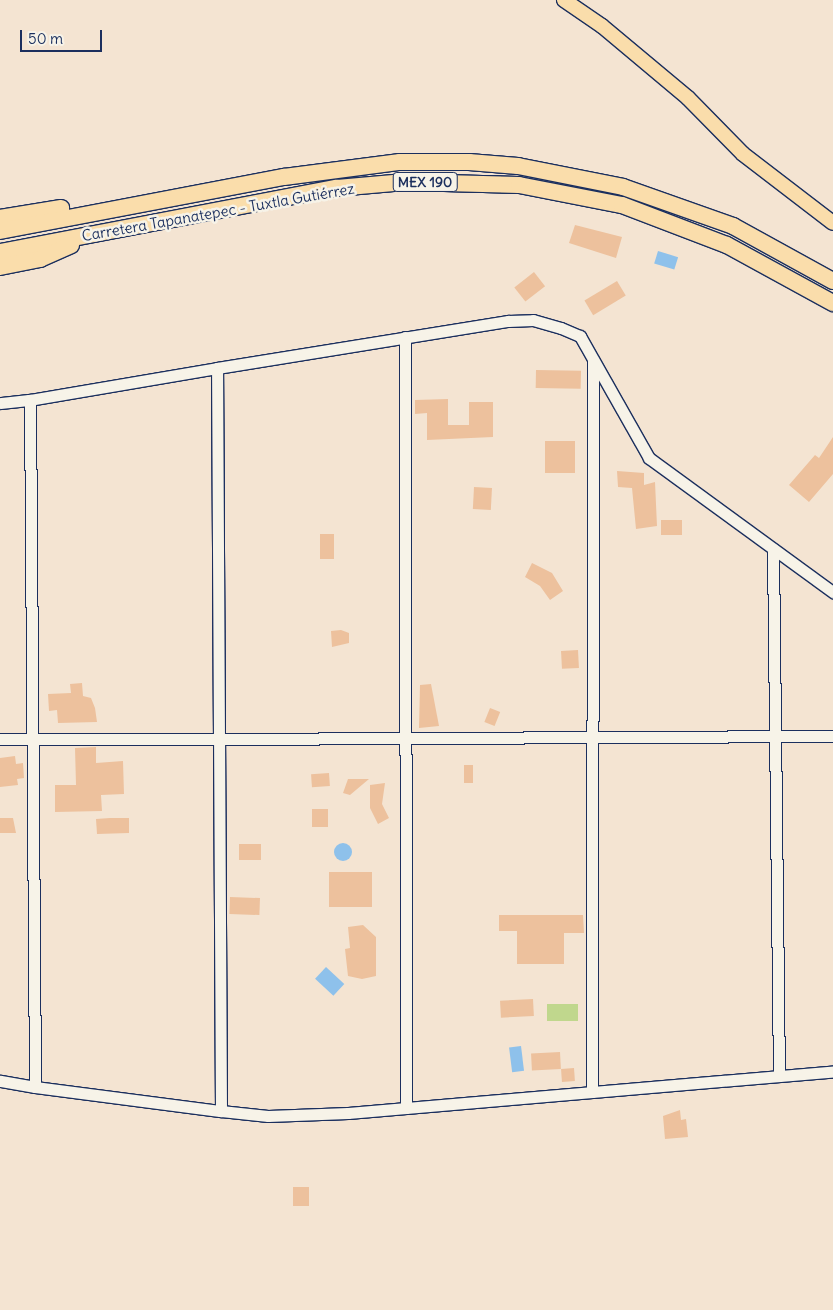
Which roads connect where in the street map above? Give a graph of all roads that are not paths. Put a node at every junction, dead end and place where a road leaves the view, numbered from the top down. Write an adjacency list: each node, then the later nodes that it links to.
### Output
1 (564, 0): 4 (main road)
2 (157, 201): 3 (highway); 5 (highway, Carretera Tapanatepec - Tuxtla Gutiérrez / MEX 190); 9 (highway, Carretera Tapanatepec - Tuxtla Gutiérrez / MEX 190)
3 (0, 218)
4 (833, 223)
5 (0, 231)
6 (95, 234): 7 (highway, Carretera Tapanatepec - Tuxtla Gutiérrez / MEX 190); 8 (highway); 10 (highway, Carretera Tapanatepec - Tuxtla Gutiérrez / MEX 190)
7 (0, 252)
8 (0, 267)
9 (833, 281)
10 (833, 303)
11 (405, 337): 12 (street); 13 (street); 21 (street)
12 (593, 359): 16 (street); 20 (street)
13 (217, 368): 14 (street); 24 (street)
14 (30, 400): 15 (street); 23 (street)
15 (0, 403)
16 (773, 549): 17 (street); 18 (street)
17 (833, 592)
18 (777, 736): 19 (street); 20 (street); 26 (street)
19 (833, 736)
20 (593, 737): 21 (street); 29 (street)
21 (407, 738): 24 (street); 30 (street)
22 (0, 739): 23 (street)
23 (32, 739): 24 (street); 28 (street)
24 (219, 739): 31 (street)
25 (833, 1071): 26 (street)
26 (779, 1076): 29 (street)
27 (0, 1081): 28 (street)
28 (35, 1087): 31 (street)
29 (592, 1092): 30 (street)
30 (406, 1108): 31 (street)
31 (221, 1111)

